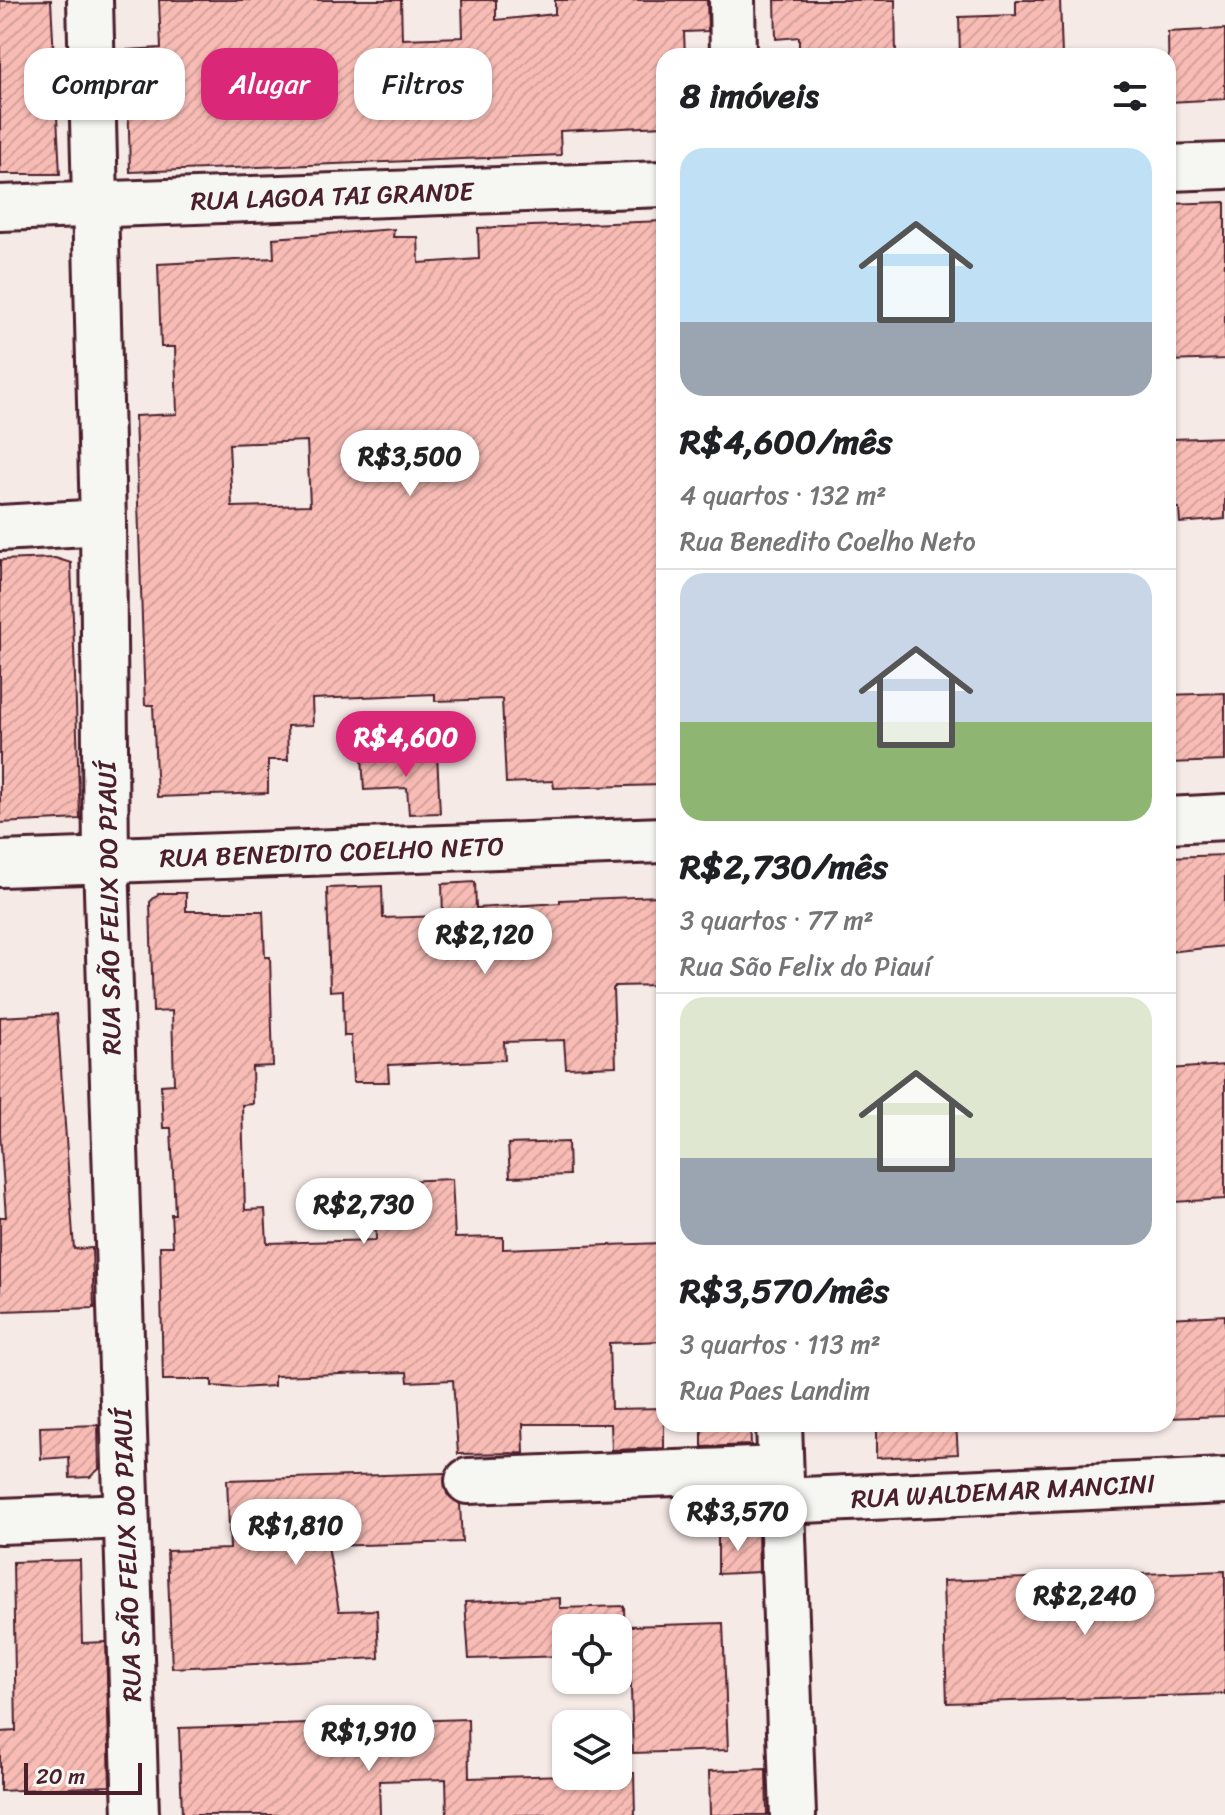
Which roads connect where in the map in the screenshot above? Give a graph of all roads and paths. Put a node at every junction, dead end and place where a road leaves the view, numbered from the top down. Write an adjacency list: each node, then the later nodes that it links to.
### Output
1 (90, 0): 7 (street, RUA SÃO FELIX DO PIAUÍ)
2 (732, 0): 3 (street)
3 (733, 48)
4 (1225, 166): 5 (street)
5 (1176, 168)
6 (656, 184): 7 (street, RUA LAGOA TAI GRANDE)
7 (95, 204): 8 (street, RUA LAGOA TAI GRANDE); 9 (street, RUA SÃO FELIX DO PIAUÍ)
8 (0, 208)
9 (103, 522): 10 (street); 14 (street, RUA SÃO FELIX DO PIAUÍ)
10 (0, 528)
11 (1225, 817): 12 (street)
12 (1176, 820)
13 (656, 840): 14 (street, RUA BENEDITO COELHO NETO)
14 (106, 860): 15 (street, RUA BENEDITO COELHO NETO); 20 (street, RUA SÃO FELIX DO PIAUÍ)
15 (0, 864)
16 (779, 1432): 19 (street)
17 (468, 1481): 19 (street, RUA WALDEMAR MANCINI)
18 (1225, 1481): 19 (street, RUA WALDEMAR MANCINI)
19 (780, 1485): 23 (street)
20 (126, 1516): 21 (street); 22 (street, RUA SÃO FELIX DO PIAUÍ)
21 (0, 1521)
22 (136, 1815)
23 (793, 1815)

